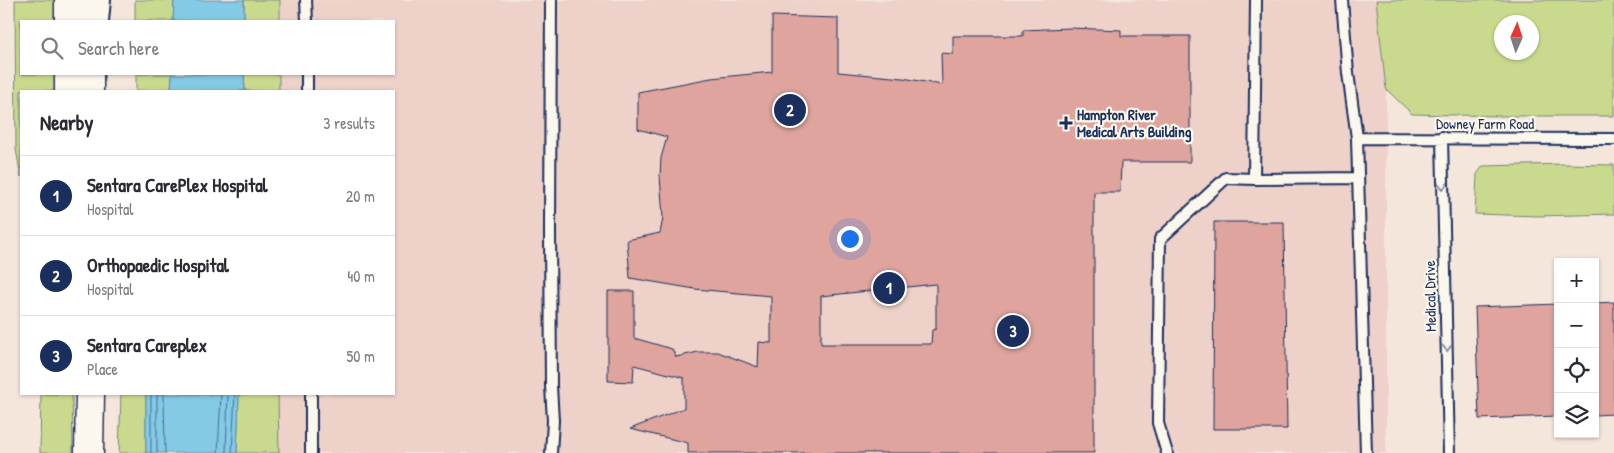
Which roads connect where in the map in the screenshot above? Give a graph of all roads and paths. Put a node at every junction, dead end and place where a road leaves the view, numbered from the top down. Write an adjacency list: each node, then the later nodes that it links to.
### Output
1 (69, 0): 8 (street)
2 (90, 0): 9 (street)
3 (105, 0): 10 (lane)
4 (306, 0): 11 (lane)
5 (551, 0): 29 (lane)
6 (1256, 0): 24 (lane)
7 (1342, 0): 21 (lane)
8 (69, 20)
9 (89, 20)
10 (103, 20)
11 (307, 20)
12 (69, 75): 16 (street)
13 (89, 75): 17 (street)
14 (98, 75): 18 (lane)
15 (307, 75): 19 (lane)
16 (69, 90)
17 (89, 90)
18 (96, 90)
19 (307, 90)
20 (1442, 137): 21 (lane, Downey Farm Road); 22 (lane, Downey Farm Road); 32 (lane, Medical Drive, one-way to 32)
21 (1356, 138): 23 (lane)
22 (1614, 138)
23 (1358, 178): 24 (lane); 31 (lane)
24 (1254, 179): 30 (lane)
25 (90, 395): 27 (street)
26 (311, 395): 28 (lane)
27 (89, 453)
28 (311, 453)
29 (551, 453)
30 (1167, 453)
31 (1366, 453)
32 (1449, 453)

